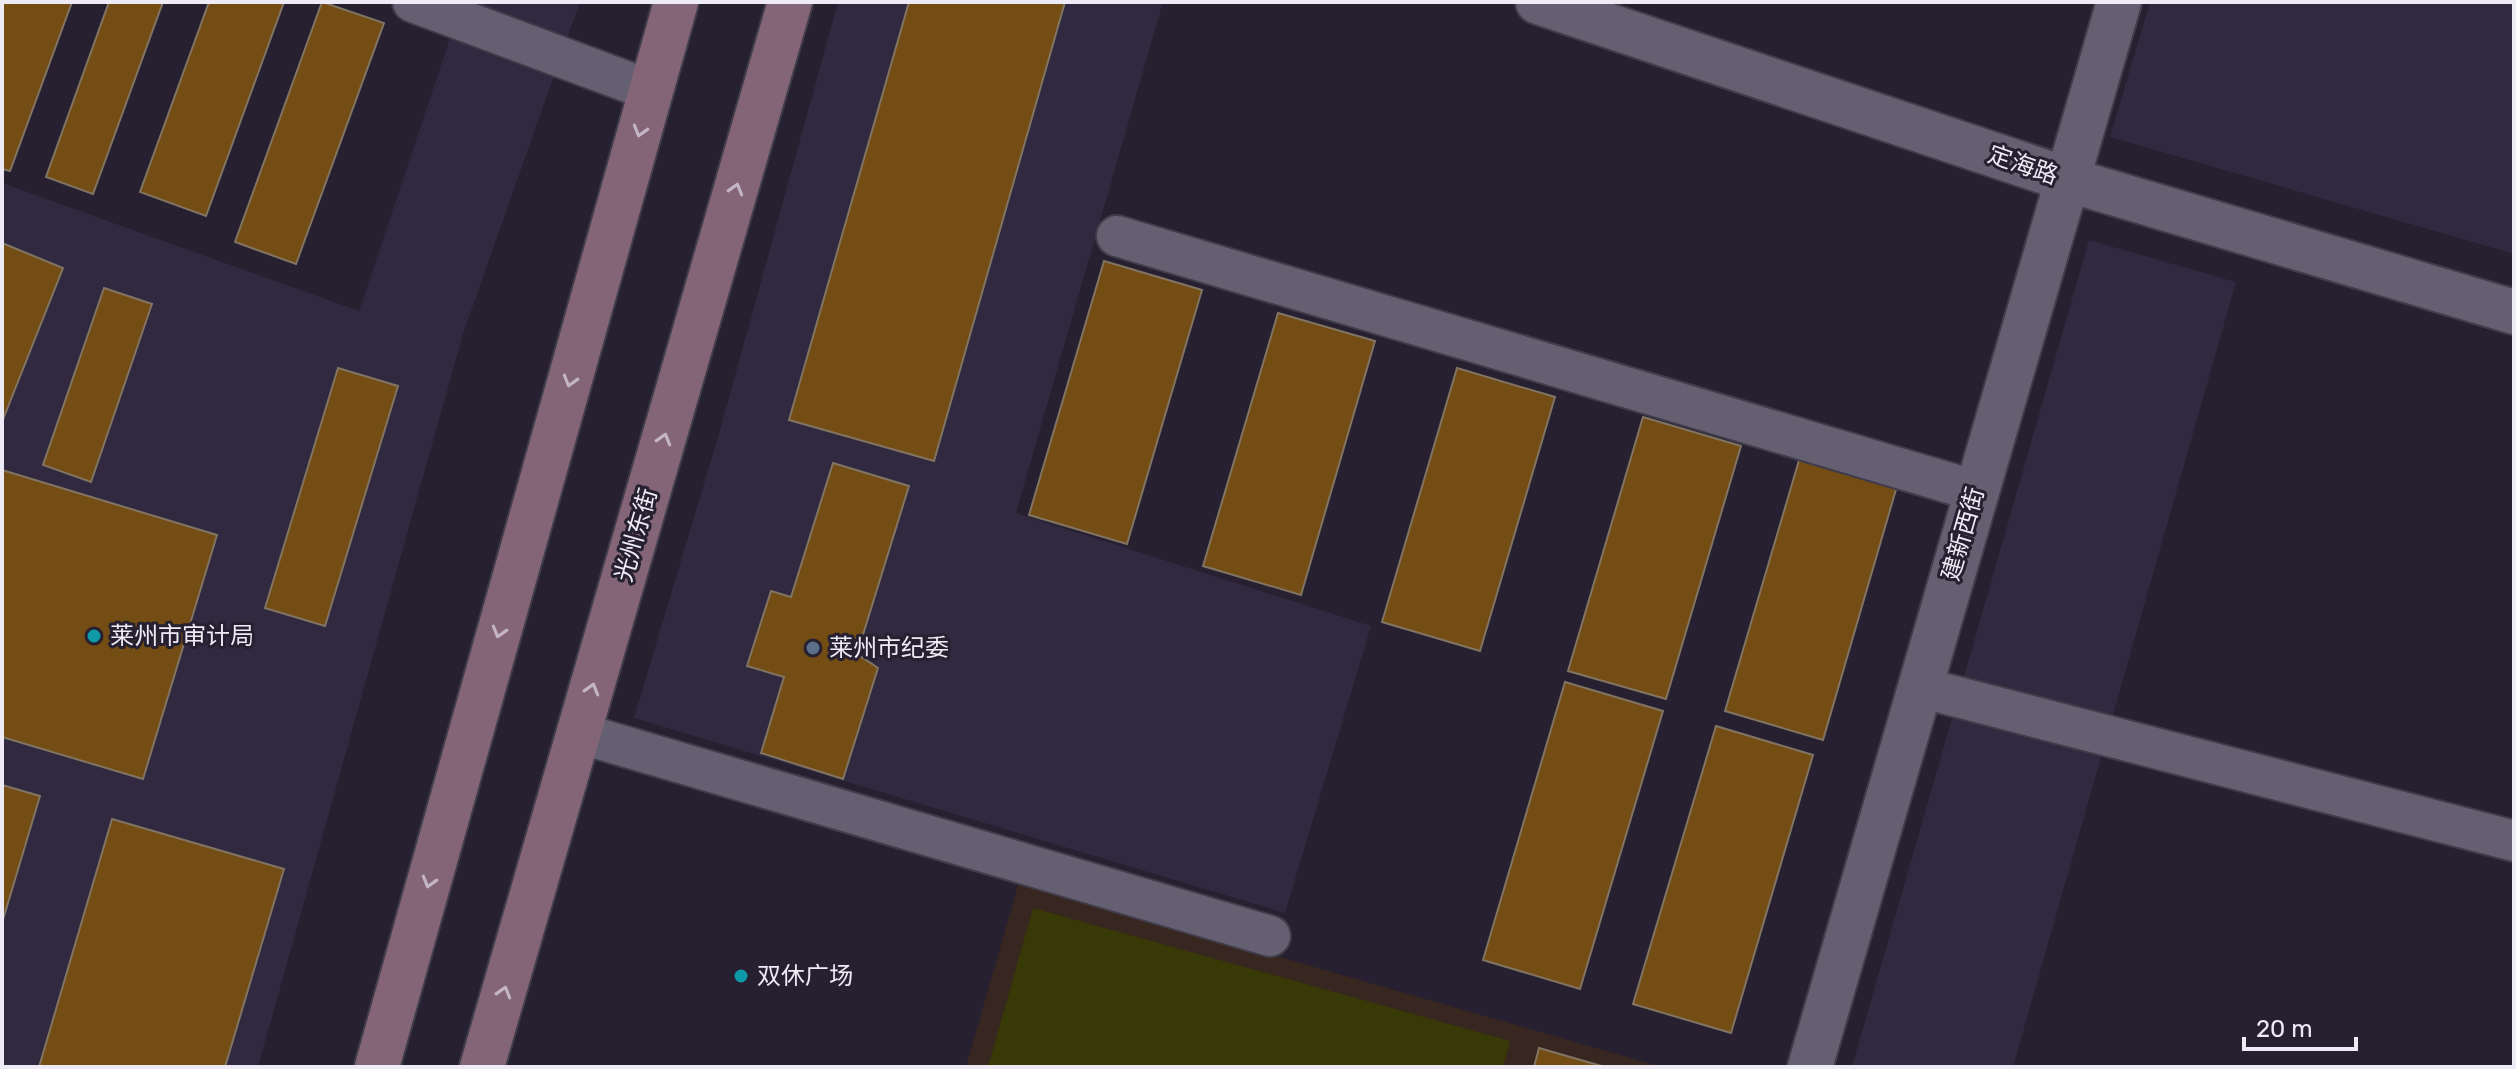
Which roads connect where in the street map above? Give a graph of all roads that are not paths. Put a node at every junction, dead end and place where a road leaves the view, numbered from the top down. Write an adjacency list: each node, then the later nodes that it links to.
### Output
1 (413, 2): 6 (street)
2 (676, 2): 6 (main road)
3 (790, 2): 12 (main road, 光州东街, one-way to 3)
4 (1538, 2): 7 (street, 定海路)
5 (2119, 2): 7 (street, 建新西街)
6 (652, 91): 15 (main road, one-way to 15)
7 (2069, 180): 9 (street, 定海路); 10 (street, 建新西街)
8 (1117, 236): 10 (street)
9 (2514, 312)
10 (1976, 491): 11 (street, 建新西街)
11 (1919, 687): 13 (street); 17 (street, 建新西街)
12 (579, 733): 14 (street); 16 (main road, 光州东街, one-way to 12)
13 (2514, 841)
14 (1270, 936)
15 (377, 1067)
16 (482, 1067)
17 (1810, 1067)

